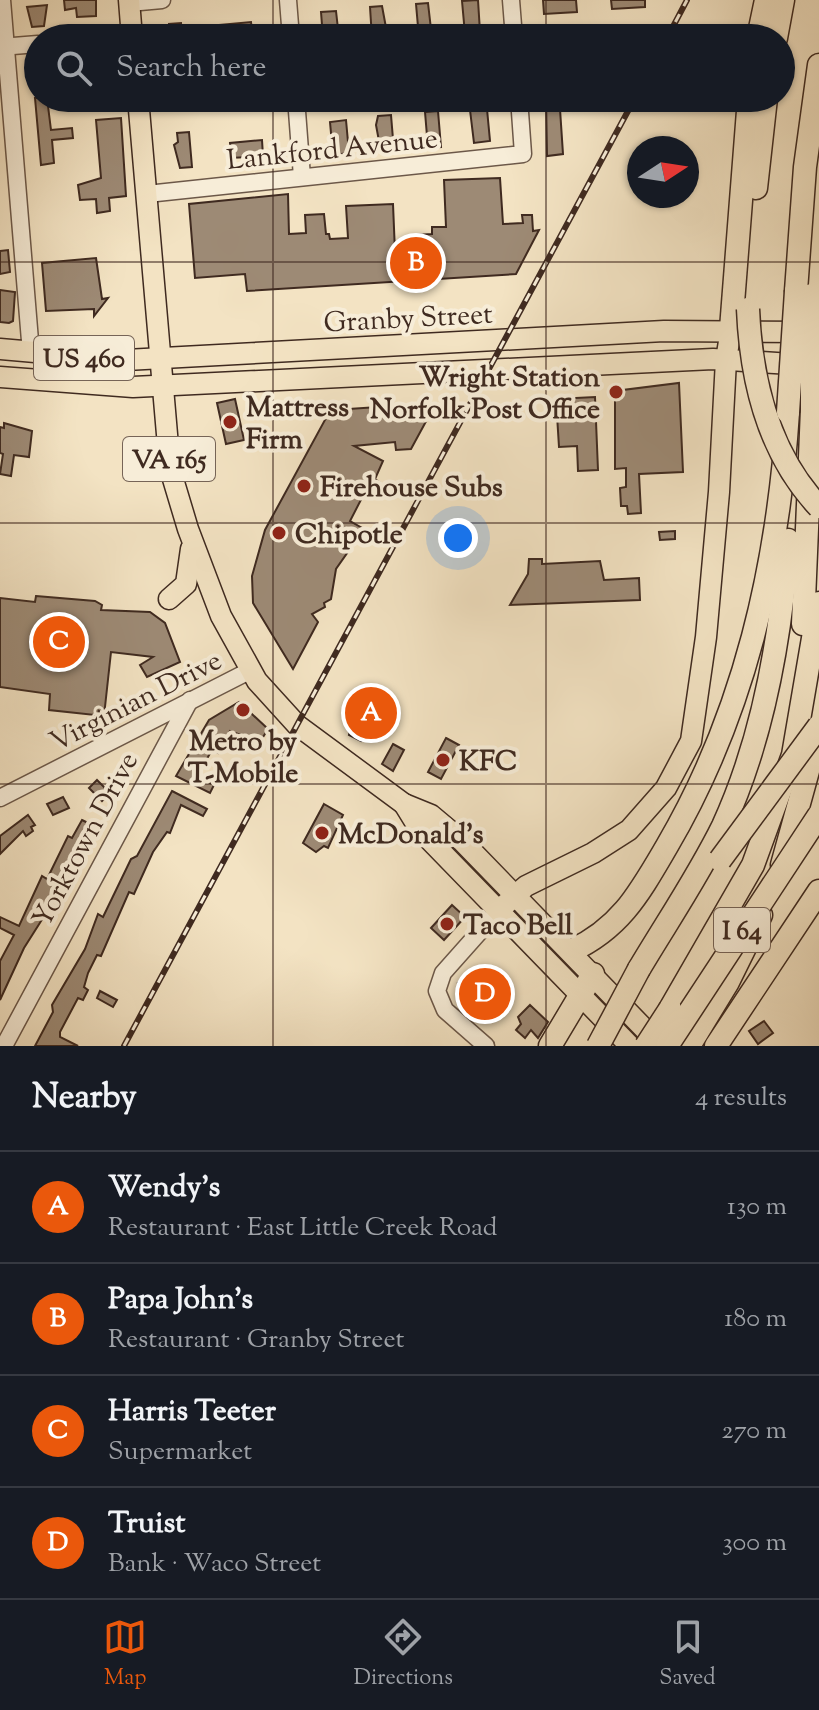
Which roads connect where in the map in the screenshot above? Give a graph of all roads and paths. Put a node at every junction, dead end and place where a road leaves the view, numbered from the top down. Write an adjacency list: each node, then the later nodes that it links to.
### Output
1 (2, 0): 14 (street)
2 (162, 0): 7 (street)
3 (288, 0): 9 (street)
4 (511, 0): 10 (street)
5 (766, 0): 11 (highway)
6 (783, 0): 12 (highway)
7 (129, 1): 8 (main road)
8 (126, 24)
9 (290, 24)
10 (513, 24)
11 (761, 24)
12 (779, 24)
13 (24, 45): 14 (street)
14 (2, 47): 27 (street)
15 (819, 65): 23 (highway)
16 (139, 112): 22 (main road, VA 165)
17 (297, 112): 21 (street)
18 (520, 112): 21 (street, Lankford Avenue)
19 (748, 112): 24 (highway)
20 (765, 112): 24 (highway)
21 (302, 177): 22 (street, Lankford Avenue)
22 (147, 194): 28 (main road, VA 165)
23 (804, 293): 29 (highway, bridge); 34 (highway, bridge)
24 (734, 324): 25 (main road, Granby Street / US 460); 28 (main road, Granby Street / US 460); 30 (main road); 35 (highway, bridge)
25 (819, 333)
26 (0, 349): 27 (main road, Granby Street / US 460)
27 (31, 353): 28 (main road, Granby Street / US 460)
28 (159, 359): 33 (main road, VA 165)
29 (788, 359): 30 (main road, Granby Street / US 460); 31 (highway); 34 (highway, bridge)
30 (733, 360): 33 (main road, Granby Street / US 460); 46 (main road)
31 (819, 367)
32 (0, 377): 33 (main road, Granby Street / US 460)
33 (162, 386): 36 (main road, VA 165)
34 (799, 411): 42 (highway); 50 (highway); 51 (highway)
35 (819, 507)
36 (192, 541): 37 (main road); 39 (main road, VA 165)
37 (169, 599)
38 (819, 603): 42 (highway)
39 (251, 670): 40 (street, Virginian Drive); 44 (main road, VA 165)
40 (190, 700): 43 (street, Virginian Drive); 54 (street, Yorktown Drive)
41 (819, 729): 51 (highway, I 64, bridge); 62 (highway)
42 (793, 755): 59 (highway, bridge)
43 (0, 798)
44 (404, 804): 48 (main road, VA 165); 49 (main road, VA 165)
45 (819, 815): 61 (highway, I 64, bridge)
46 (556, 871): 48 (main road); 50 (main road)
47 (819, 891): 63 (highway, I 64)
48 (515, 895): 49 (main road); 50 (main road, VA 165)
49 (499, 910): 53 (main road, VA 165); 55 (street)
50 (571, 951): 52 (main road, VA 165)
51 (642, 973): 57 (highway, bridge)
52 (593, 974): 53 (highway); 60 (main road, VA 165)
53 (581, 993): 56 (highway); 58 (main road, VA 165)
54 (4, 1046)
55 (486, 1046)
56 (550, 1046)
57 (598, 1046)
58 (630, 1046)
59 (646, 1046)
60 (661, 1046)
61 (667, 1046)
62 (689, 1046)
63 (716, 1046)

